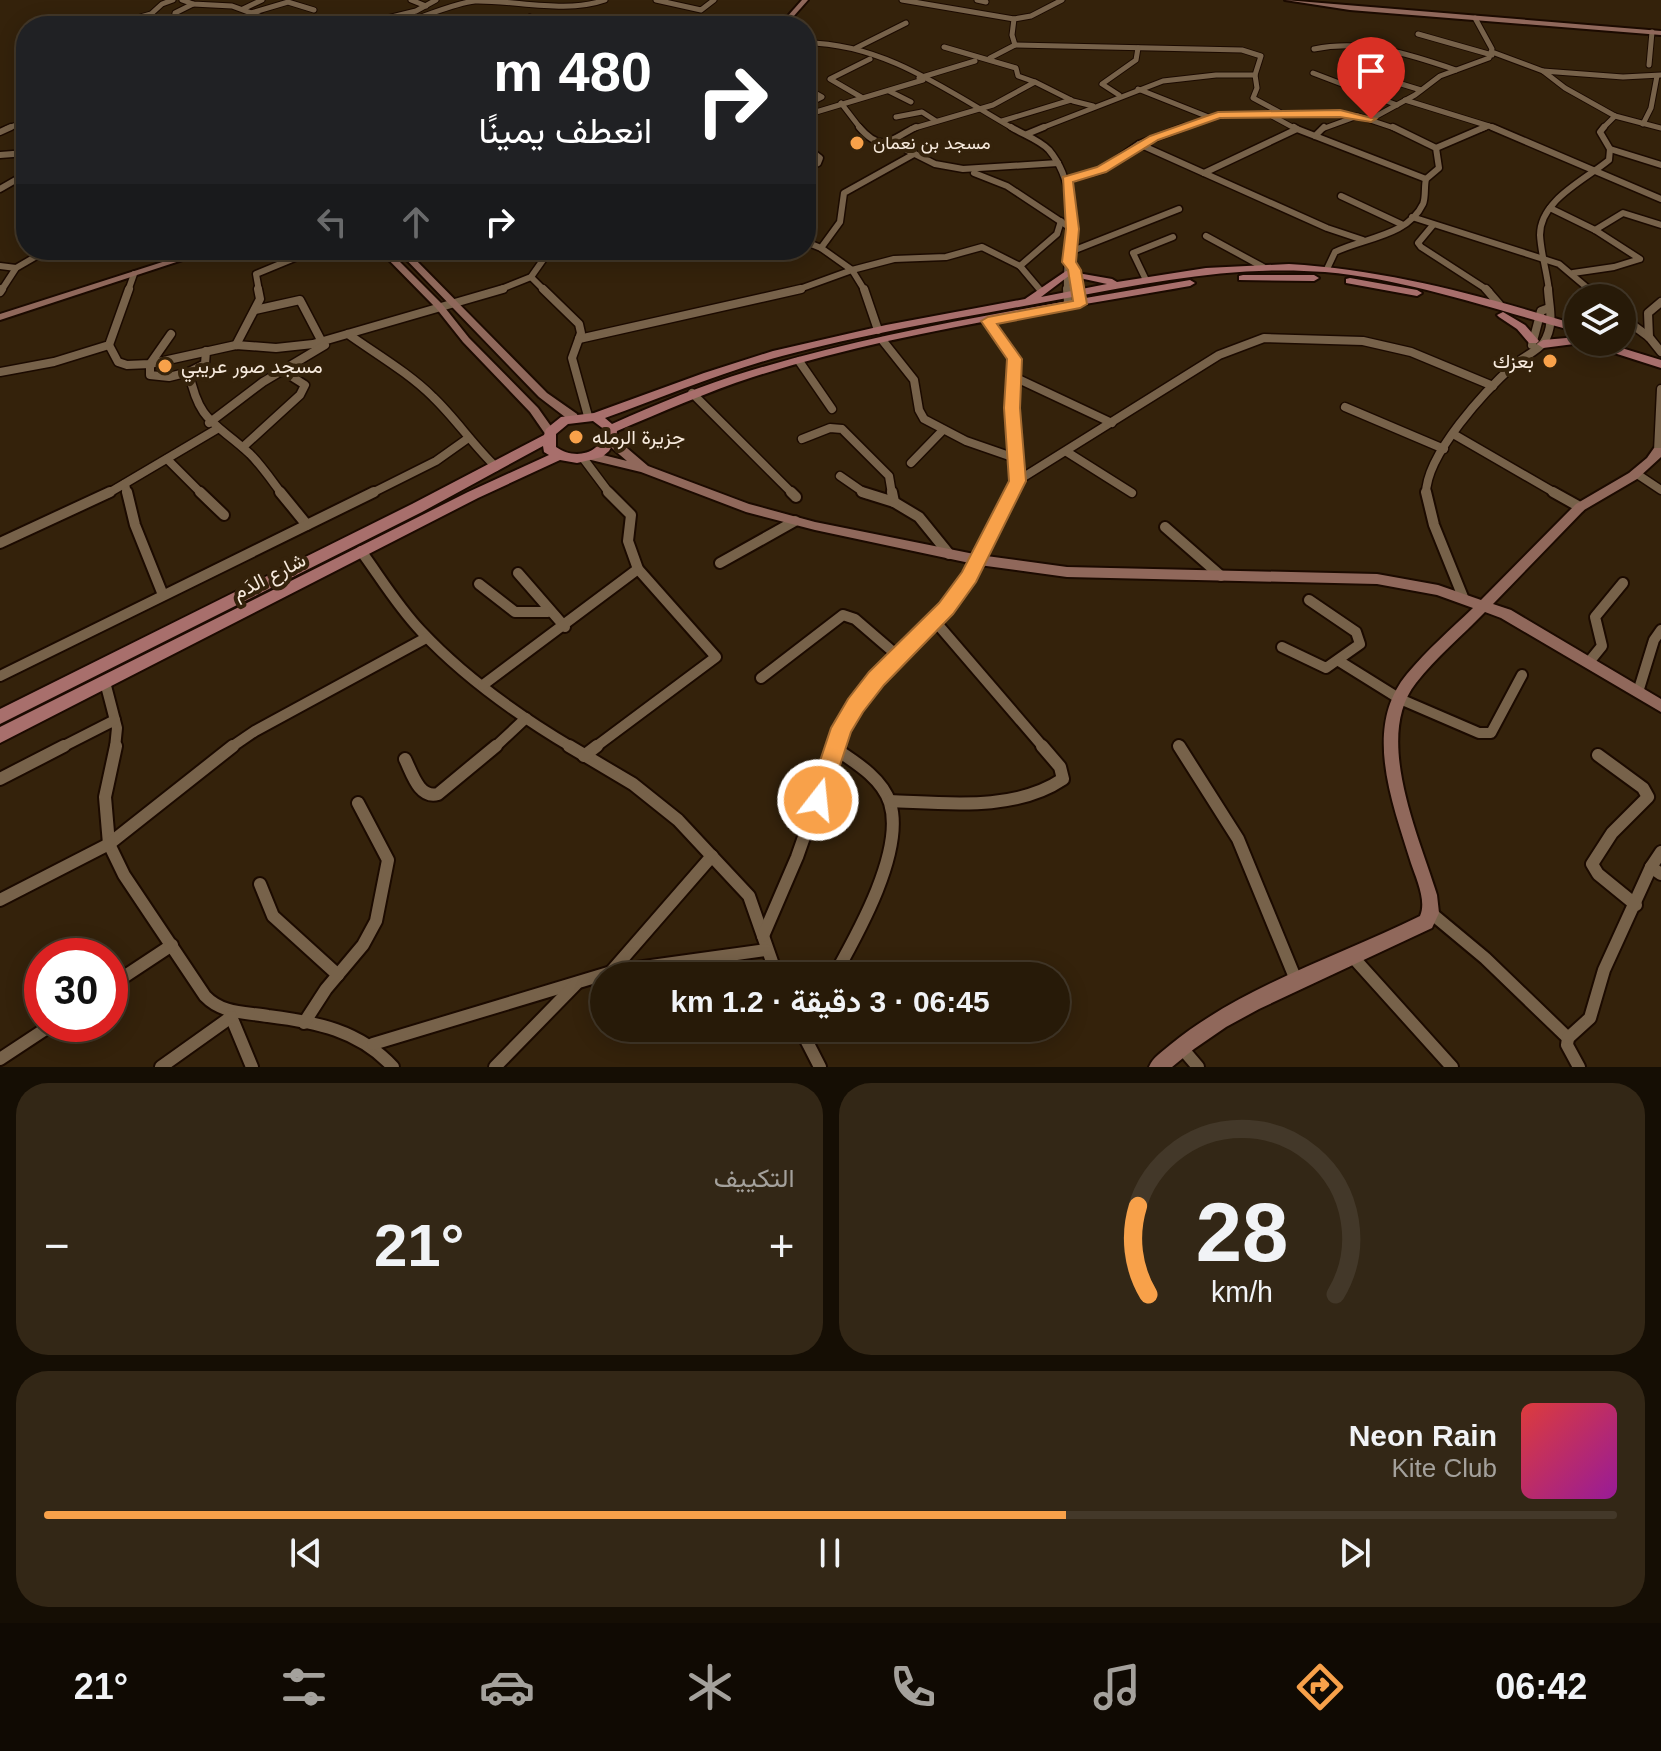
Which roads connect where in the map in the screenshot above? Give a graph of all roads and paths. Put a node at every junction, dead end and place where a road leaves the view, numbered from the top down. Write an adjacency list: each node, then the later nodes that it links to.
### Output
1 (173, 0): 26 (street)
2 (182, 0): 18 (street)
3 (262, 0): 21 (street)
4 (411, 0): 20 (street)
5 (436, 0): 20 (street)
6 (507, 0): 19 (street)
7 (605, 0): 19 (street)
8 (656, 0): 23 (street)
9 (708, 0): 23 (street)
10 (714, 0): 23 (street)
11 (805, 0): 32 (street)
12 (902, 0): 13 (street)
13 (912, 0): 34 (street)
14 (977, 0): 17 (street)
15 (1062, 0): 34 (street)
16 (1288, 0): 33 (street)
17 (986, 2)
18 (193, 4): 21 (street); 27 (street)
19 (497, 4): 31 (street)
20 (426, 6): 24 (street)
21 (243, 9): 25 (street)
22 (314, 10): 25 (street)
23 (697, 10)
24 (416, 11): 29 (street); 30 (street)
25 (251, 13): 28 (street)
26 (144, 16)
27 (175, 16)
28 (259, 16)
29 (396, 16)
30 (415, 16)
31 (425, 16)
32 (791, 16)
33 (1475, 18): 37 (street); 46 (street)
34 (1014, 19): 41 (street)
35 (906, 23): 43 (street)
36 (876, 30): 43 (street)
37 (1652, 32): 38 (street); 50 (street)
38 (1661, 33)
39 (1418, 34): 46 (street)
40 (816, 42): 43 (street)
41 (1015, 45): 44 (street); 47 (street)
42 (944, 47): 47 (street)
43 (853, 48): 57 (street)
44 (1138, 48): 55 (street); 62 (street)
45 (1314, 49): 52 (street)
46 (1492, 54): 52 (street); 53 (street)
47 (990, 58): 58 (street)
48 (870, 59): 63 (street)
49 (975, 61): 57 (street)
50 (1649, 65)
51 (1371, 68): 60 (street)
52 (1456, 70): 60 (street)
53 (1543, 71): 56 (street); 76 (street)
54 (1313, 73): 68 (street)
55 (1255, 75): 59 (street); 73 (street)
56 (1659, 76): 74 (street)
57 (921, 79): 61 (street); 70 (street)
58 (1035, 82): 64 (street); 70 (street)
59 (1138, 89): 62 (street); 78 (street)
60 (1421, 90): 65 (street)
61 (889, 91): 63 (street); 66 (street)
62 (1119, 95): 69 (street)
63 (861, 97): 67 (street)
64 (1071, 100): 69 (street); 82 (street)
65 (1405, 100): 68 (street); 84 (street)
66 (911, 102)
67 (841, 103): 71 (street); 89 (street)
68 (1397, 105): 80 (street)
69 (1093, 106): 87 (street)
70 (977, 109): 81 (street); 82 (street)
71 (816, 111)
72 (1269, 114): 73 (street); 78 (street); 86 (street)
73 (1283, 114): 75 (street)
74 (1649, 115): 79 (street); 83 (street)
75 (1358, 116): 80 (street); 88 (street)
76 (1615, 116): 83 (street); 92 (street)
77 (896, 117): 81 (street)
78 (1211, 118): 90 (street)
79 (1661, 118)
80 (1371, 119): 91 (street)
81 (936, 121): 89 (street)
82 (1002, 121): 87 (street)
83 (1643, 124): 85 (street)
84 (1489, 126): 91 (street); 98 (street)
85 (1661, 128)
86 (1297, 129): 88 (street); 97 (street)
87 (1027, 134): 94 (street)
88 (1315, 136): 99 (street)
89 (893, 143): 93 (street)
90 (1139, 144): 97 (street); 100 (street)
91 (1436, 148): 99 (street)
92 (1610, 149): 95 (street); 98 (street)
93 (914, 154): 96 (street); 116 (street)
94 (1058, 163): 96 (street); 100 (street)
95 (1661, 165)
96 (963, 169): 106 (street)
97 (1204, 173): 114 (street)
98 (1594, 173): 102 (street); 103 (street)
99 (1426, 179): 105 (street)
100 (1067, 180): 110 (street)
101 (1341, 196): 107 (street)
102 (1661, 199)
103 (1550, 208): 111 (street); 118 (street)
104 (1179, 209): 117 (street)
105 (1412, 217): 107 (street); 108 (street)
106 (1061, 221): 110 (street); 126 (street)
107 (1401, 224): 114 (street)
108 (1433, 225): 118 (street); 147 (street)
109 (1661, 225): 111 (street)
110 (1072, 229): 117 (street)
111 (1595, 230): 131 (street)
112 (1206, 236): 127 (street)
113 (1173, 237): 135 (street)
114 (1366, 241): 129 (street)
115 (816, 246): 116 (street)
116 (821, 248): 130 (street)
117 (1070, 252): 133 (street)
118 (1544, 259): 131 (street); 145 (street)
119 (30, 260): 128 (street)
120 (178, 260): 132 (street)
121 (290, 260): 146 (street)
122 (393, 260): 144 (street)
123 (411, 260): 143 (street)
124 (543, 260): 134 (street)
125 (0, 266): 128 (street)
126 (1020, 266): 130 (street); 138 (street)
127 (1263, 267): 129 (main road); 135 (main road)
128 (16, 268): 139 (street)
129 (1327, 269): 147 (main road)
130 (852, 270): 157 (street); 159 (street)
131 (1573, 273): 137 (street)
132 (134, 274): 148 (street); 162 (street)
133 (1070, 274): 136 (main road); 138 (main road); 140 (street)
134 (531, 277): 143 (street); 159 (street)
135 (1146, 280): 136 (main road)
136 (1129, 283): 140 (main road)
137 (1585, 284)
138 (1041, 291): 141 (main road)
139 (0, 292)
140 (1073, 299): 141 (main road); 147 (main road); 149 (main road)
141 (1028, 301): 157 (main road)
142 (1661, 302): 158 (street)
143 (454, 303): 144 (street); 182 (street)
144 (439, 306): 156 (street); 187 (street)
145 (1549, 308): 150 (street); 151 (street)
146 (255, 310): 160 (street); 163 (street)
147 (1501, 310): 150 (main road); 164 (main road)
148 (0, 317)
149 (988, 321): 157 (main road); 175 (street)
150 (1537, 321): 151 (main road); 164 (street)
151 (1551, 325): 152 (main road); 154 (main road); 164 (street)
152 (1564, 327)
153 (1636, 327): 158 (street)
154 (1564, 332)
155 (171, 334): 170 (street)
156 (346, 334): 160 (street); 172 (street); 189 (street)
157 (881, 336): 169 (main road); 181 (main road); 185 (street)
158 (1649, 337): 167 (street)
159 (579, 339): 181 (street)
160 (322, 342): 163 (street)
161 (1564, 342): 164 (main road)
162 (109, 345): 170 (street); 173 (street)
163 (236, 345): 166 (street)
164 (1535, 345): 176 (street)
165 (1636, 346): 167 (main road)
166 (206, 351): 170 (street); 174 (street)
167 (1661, 353)
168 (1635, 356): 171 (main road)
169 (799, 361): 178 (main road); 180 (street)
170 (150, 364): 174 (street)
171 (1661, 364)
172 (283, 371): 184 (street); 191 (street)
173 (0, 372)
174 (189, 372): 184 (street)
175 (1014, 377): 183 (street); 197 (street)
176 (1493, 386): 183 (street); 188 (street)
177 (1661, 389): 194 (street)
178 (692, 393): 186 (main road); 208 (street)
179 (1345, 407): 192 (street)
180 (832, 409)
181 (591, 416): 182 (main road); 186 (main road)
182 (573, 417): 187 (main road)
183 (1112, 423): 193 (street)
184 (213, 426): 191 (street); 198 (street)
185 (943, 430): 197 (street); 199 (street)
186 (610, 434): 196 (main road); 201 (street)
187 (548, 435): 195 (main road); 200 (main road, شارع الدَم)
188 (1455, 435): 192 (street); 210 (street)
189 (467, 439): 200 (street); 213 (street)
190 (802, 439): 209 (street)
191 (243, 447): 213 (street)
192 (1444, 449): 226 (street)
193 (1067, 452): 204 (street); 207 (street)
194 (1659, 452): 202 (street)
195 (558, 456): 196 (main road); 216 (main road, شارع الدَم)
196 (587, 457): 201 (street); 220 (street)
197 (1015, 458): 204 (street)
198 (167, 459): 205 (street); 211 (street)
199 (911, 463)
200 (496, 467): 246 (main road, شارع الدَم)
201 (644, 469): 212 (street)
202 (1637, 474): 206 (street); 210 (street)
203 (840, 476): 209 (street)
204 (1017, 481): 218 (street)
205 (125, 484): 215 (street); 225 (street)
206 (1661, 490)
207 (1132, 493)
208 (796, 497)
209 (894, 502): 217 (street)
210 (1580, 507): 228 (street)
211 (224, 515)
212 (795, 521): 217 (street); 219 (street)
213 (307, 525): 225 (street)
214 (1165, 527): 222 (street)
215 (0, 543)
216 (361, 551): 233 (street); 241 (main road, شارع الدَم)
217 (949, 554): 218 (street)
218 (979, 560): 222 (street); 230 (street)
219 (720, 563)
220 (638, 569): 231 (street); 253 (street)
221 (518, 573): 229 (street)
222 (1221, 576): 226 (street)
223 (1623, 583): 237 (street)
224 (479, 584): 229 (street)
225 (163, 595): 239 (street)
226 (1463, 597): 228 (street)
227 (1309, 600): 236 (street)
228 (1486, 604): 237 (street); 244 (street)
229 (548, 612): 231 (street)
230 (934, 620): 235 (street); 256 (street)
231 (565, 627): 242 (street)
232 (1661, 630): 243 (street)
233 (426, 638): 242 (street); 258 (street)
234 (1282, 647): 236 (street)
235 (898, 656): 240 (street); 251 (street)
236 (1339, 661): 244 (street)
237 (1589, 662): 243 (street)
238 (1522, 675): 244 (street)
239 (0, 676)
240 (761, 678)
241 (105, 682): 248 (street); 249 (main road, شارع الدَم)
242 (483, 685): 247 (street)
243 (1638, 692): 245 (street)
244 (1400, 699): 265 (street)
245 (1661, 706)
246 (0, 717)
247 (526, 718): 253 (street); 254 (street)
248 (115, 720): 255 (street); 258 (street)
249 (0, 735)
250 (1179, 746): 277 (street)
251 (834, 748): 256 (street); 266 (street)
252 (1598, 755): 264 (street)
253 (584, 756): 260 (street)
254 (405, 759)
255 (0, 779)
256 (890, 801): 273 (street)
257 (358, 803): 275 (street)
258 (109, 844): 263 (street); 267 (street)
259 (1661, 852): 261 (street)
260 (712, 856): 266 (street); 270 (street)
261 (1656, 870): 264 (street)
262 (260, 884): 275 (street)
263 (0, 900)
264 (1636, 905): 281 (street)
265 (1431, 913): 269 (street); 281 (street)
266 (763, 936): 268 (street)
267 (172, 945): 274 (street); 279 (street)
268 (766, 950): 271 (street); 272 (street)
269 (1351, 955): 277 (street); 294 (street)
270 (620, 962)
271 (681, 962)
272 (771, 962)
273 (842, 962)
274 (128, 974)
275 (338, 975): 280 (street)
276 (590, 979): 278 (street)
277 (1296, 980): 285 (street)
278 (576, 984): 284 (street); 290 (street)
279 (230, 1014): 280 (street); 287 (street); 288 (street)
280 (304, 1023): 284 (street)
281 (1568, 1038): 295 (street)
282 (26, 1042): 286 (street)
283 (808, 1042): 291 (street)
284 (373, 1044): 289 (street)
285 (1181, 1047): 292 (street); 293 (street)
286 (0, 1059)
287 (161, 1067)
288 (252, 1067)
289 (393, 1067)
290 (495, 1067)
291 (820, 1067)
292 (1158, 1067)
293 (1198, 1067)
294 (1452, 1067)
295 (1579, 1067)

